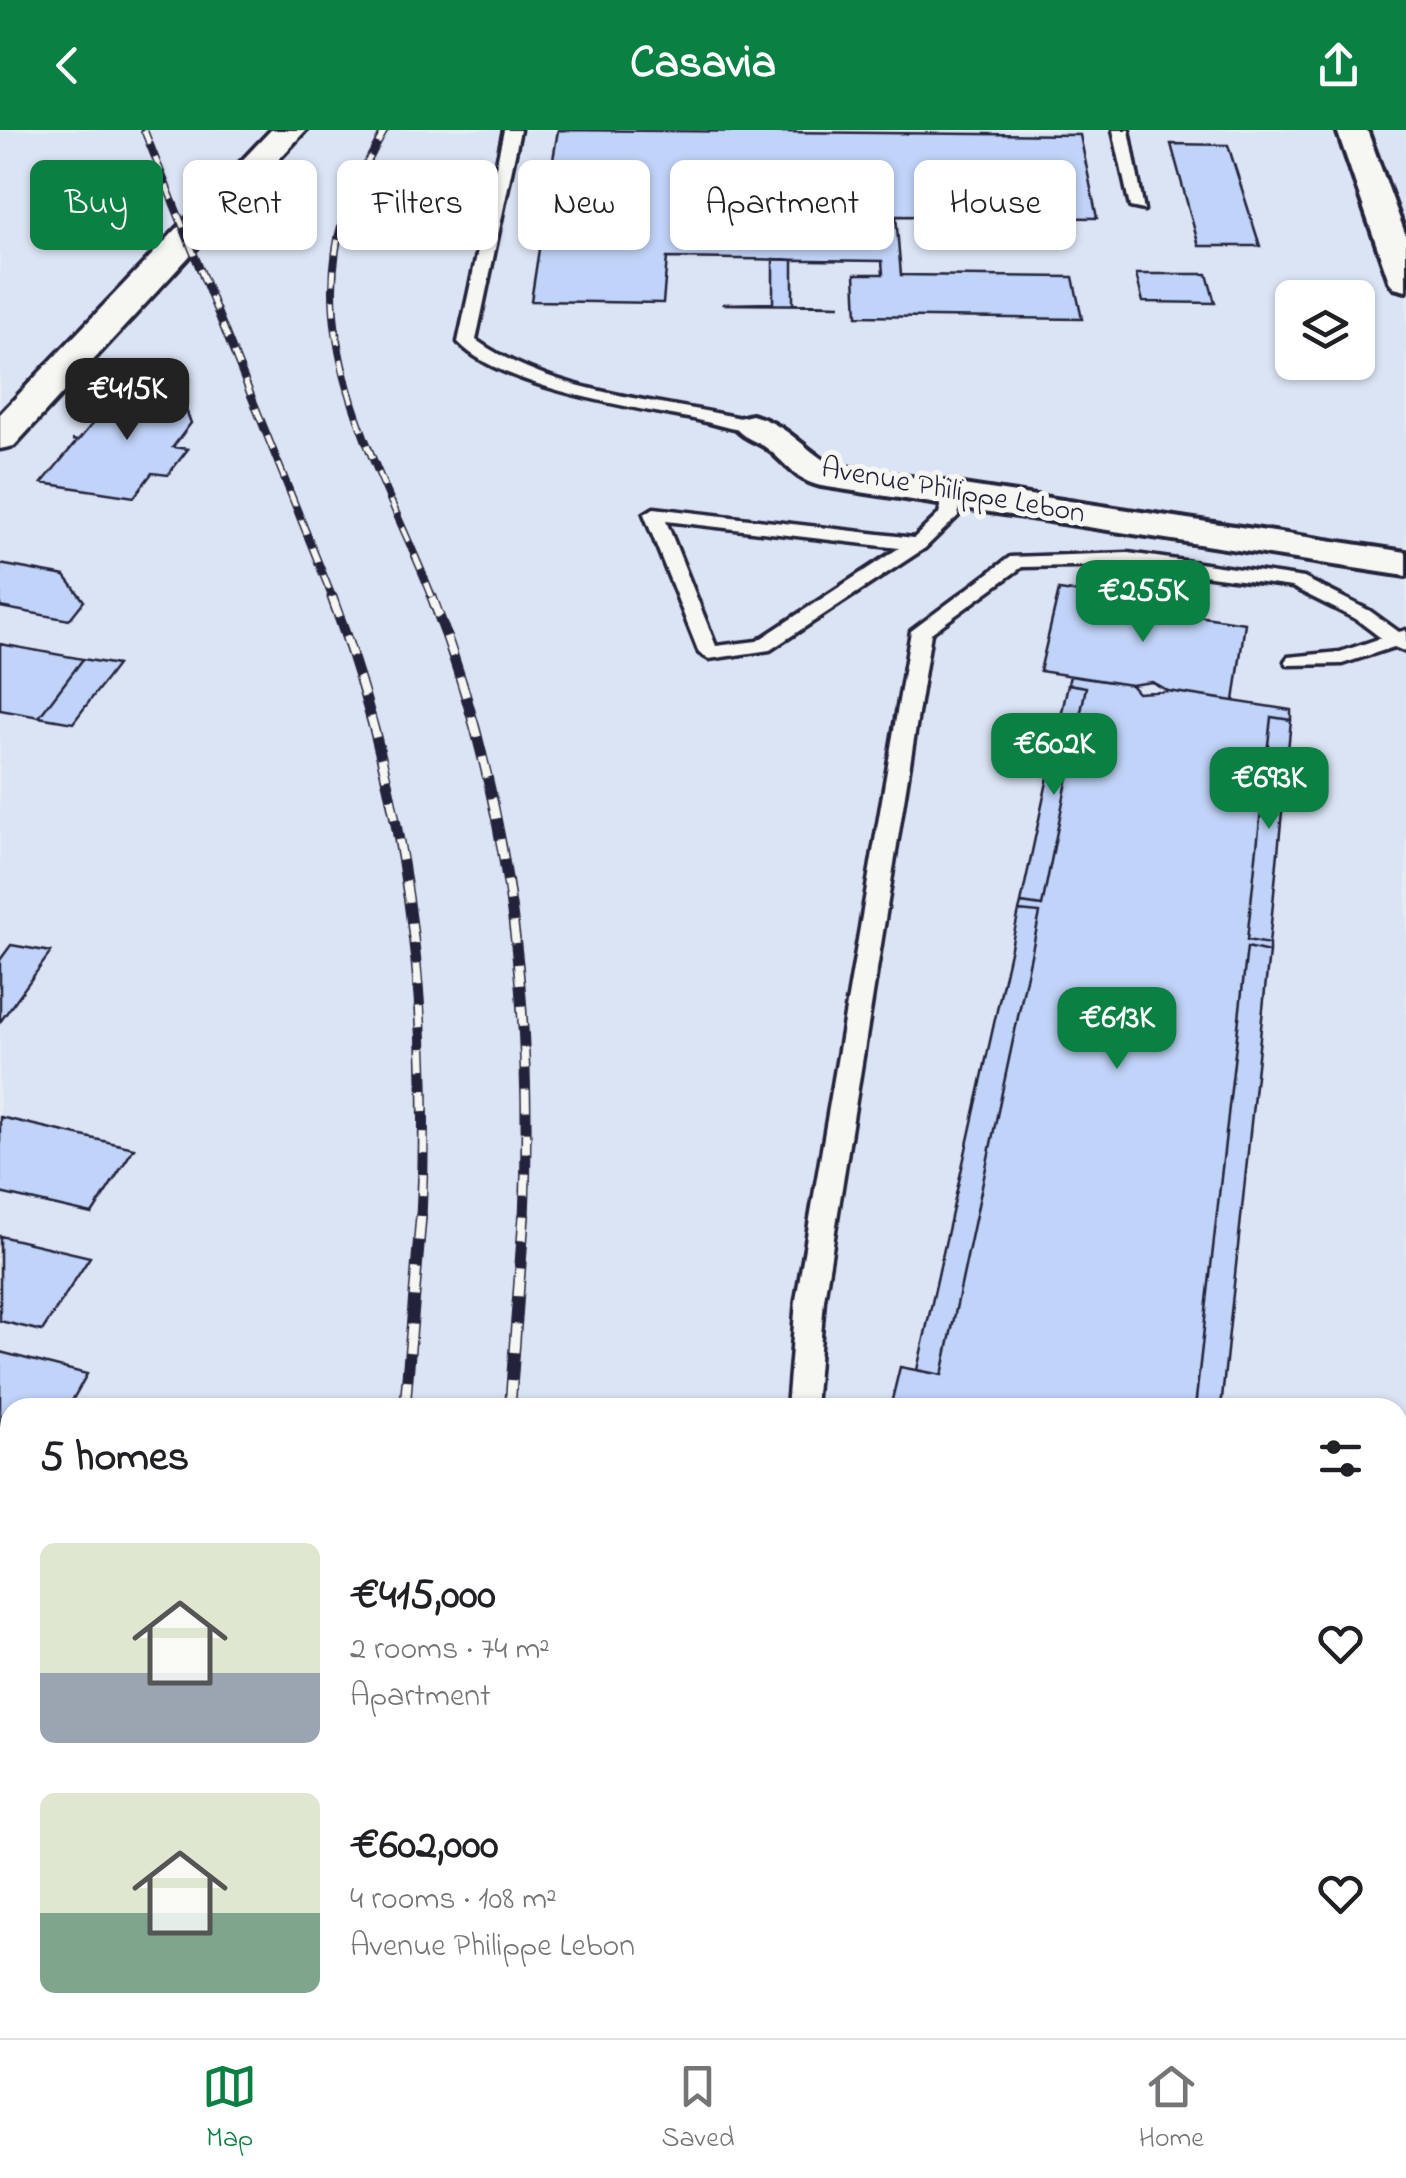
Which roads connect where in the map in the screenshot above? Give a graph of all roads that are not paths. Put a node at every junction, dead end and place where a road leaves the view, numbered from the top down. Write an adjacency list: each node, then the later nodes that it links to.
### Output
1 (289, 130): 8 (street)
2 (512, 130): 7 (lane)
3 (1121, 130): 5 (lane)
4 (1352, 130): 6 (street)
5 (1138, 207)
6 (1406, 282)
7 (752, 426): 9 (street, Avenue Philippe Lebon)
8 (0, 437)
9 (952, 495): 10 (lane); 11 (street, Avenue Philippe Lebon)
10 (918, 544): 10 (lane)
11 (1406, 564)
12 (1403, 641): 13 (lane); 14 (lane)
13 (1295, 660)
14 (802, 1398)

